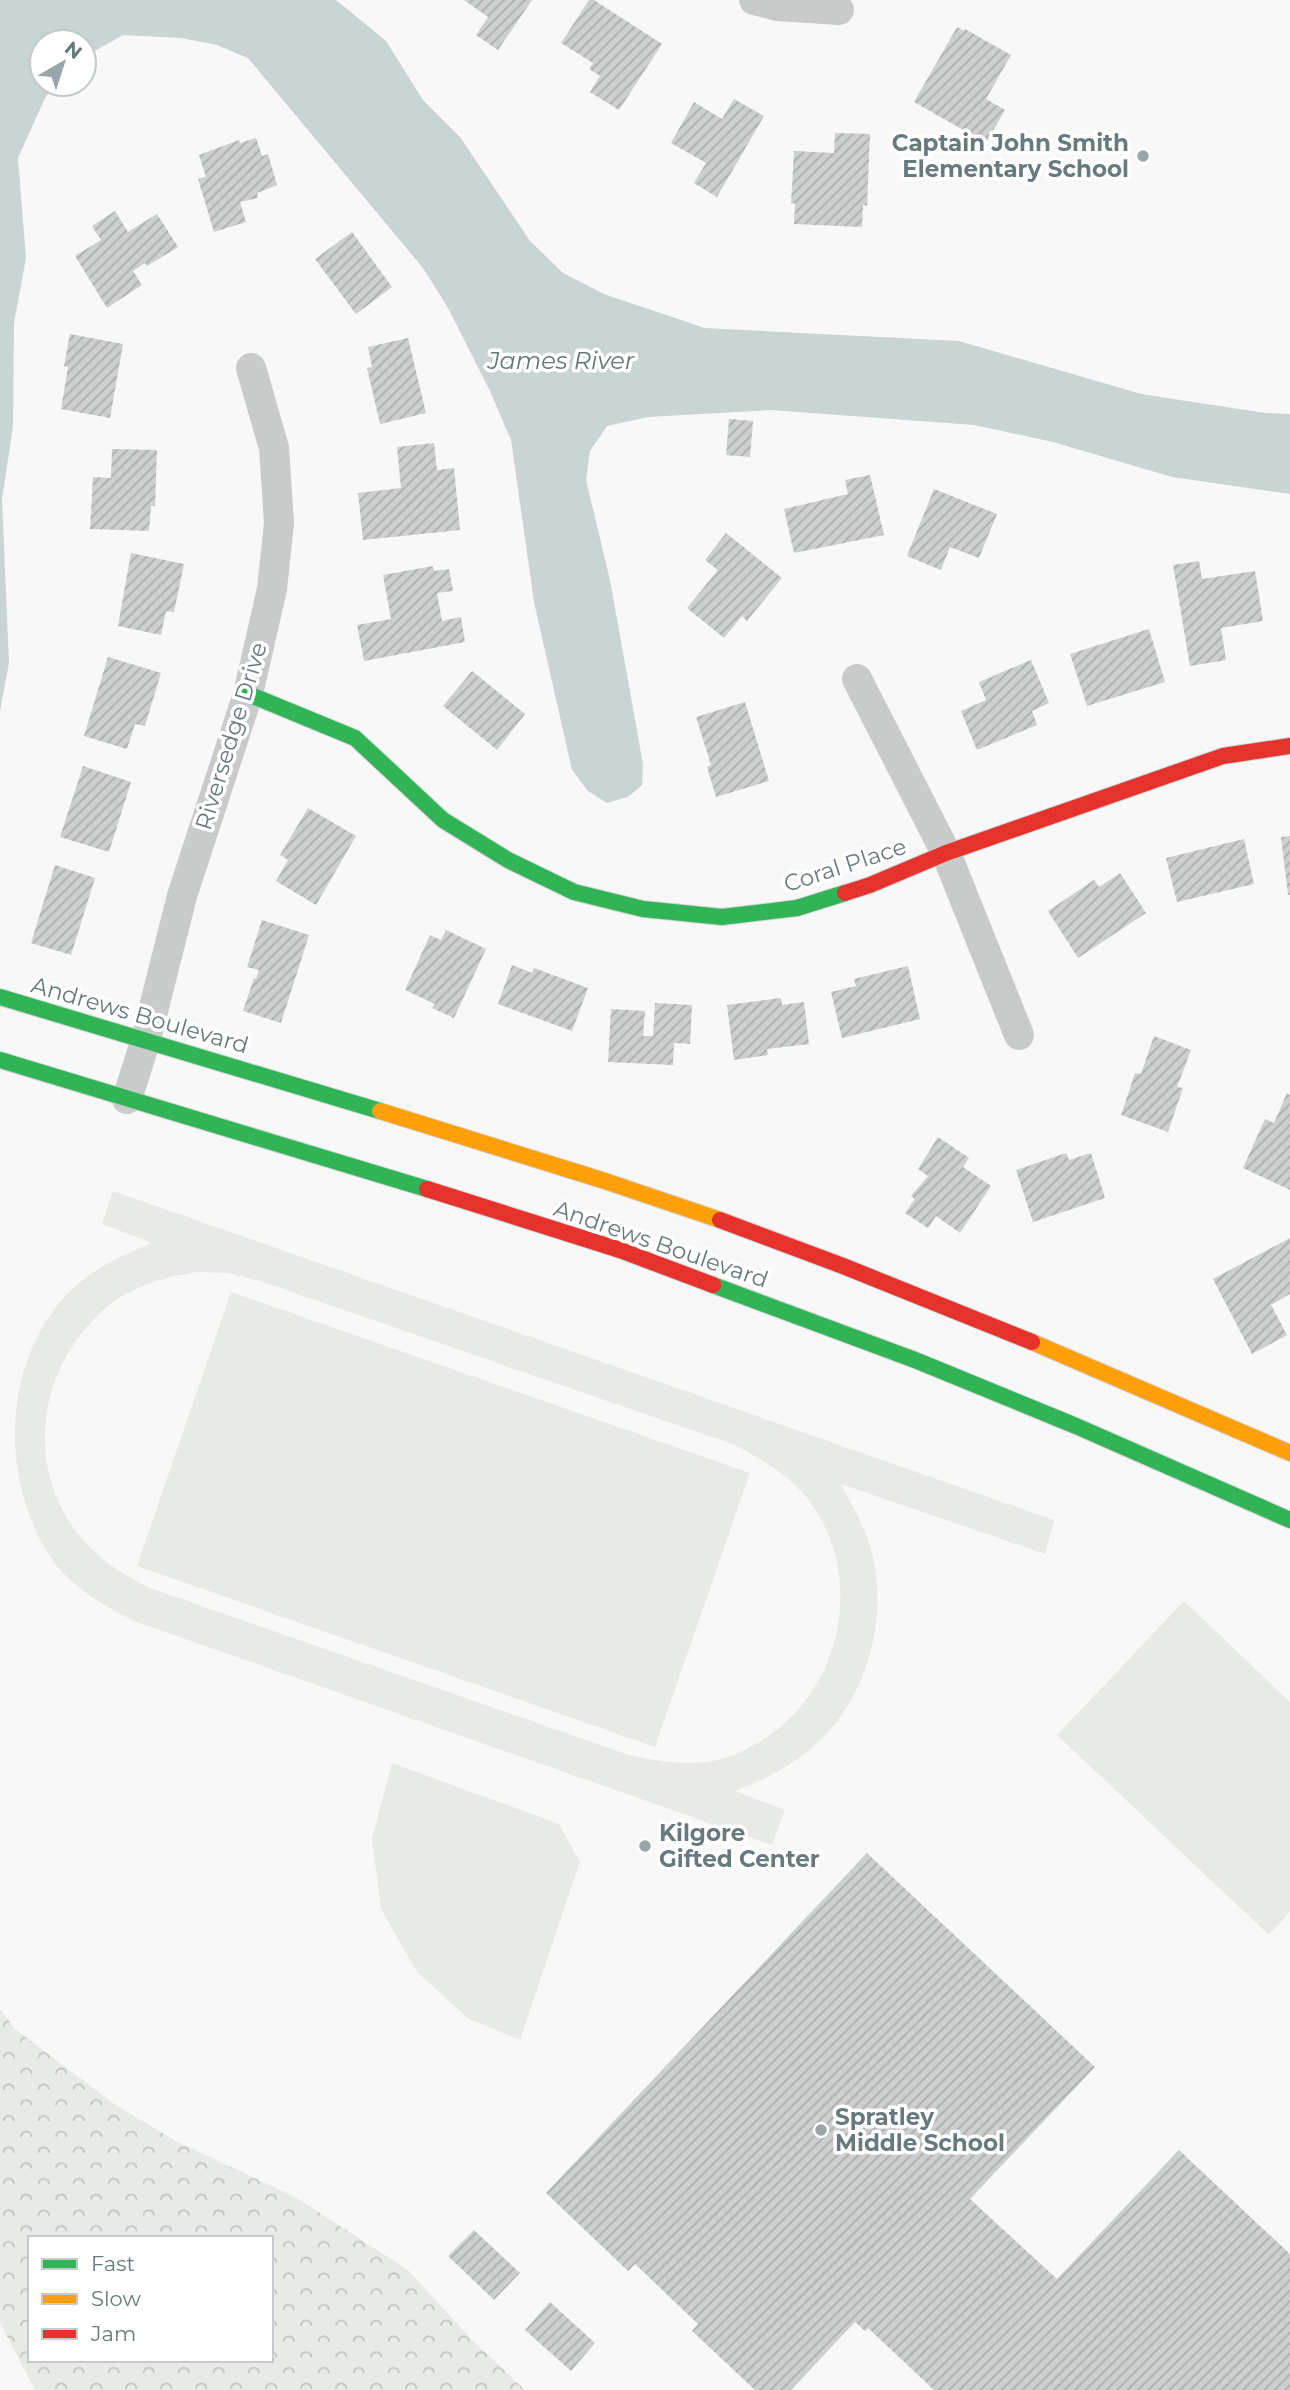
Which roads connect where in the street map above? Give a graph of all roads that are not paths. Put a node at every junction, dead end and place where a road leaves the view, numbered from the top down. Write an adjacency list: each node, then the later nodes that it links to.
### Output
1 (754, 0): 2 (street)
2 (839, 10)
3 (251, 368): 5 (street, Riversedge Drive)
4 (857, 679): 7 (street)
5 (248, 694): 7 (street, Coral Place); 10 (street, Riversedge Drive)
6 (1290, 746): 7 (street, Coral Place)
7 (946, 853): 9 (street)
8 (0, 997): 10 (street, Andrews Boulevard)
9 (1019, 1035)
10 (146, 1040): 12 (street, Riversedge Drive); 13 (street, Andrews Boulevard)
11 (0, 1059): 12 (street, Andrews Boulevard)
12 (127, 1098): 14 (street, Andrews Boulevard)
13 (1290, 1453)
14 (1290, 1520)

